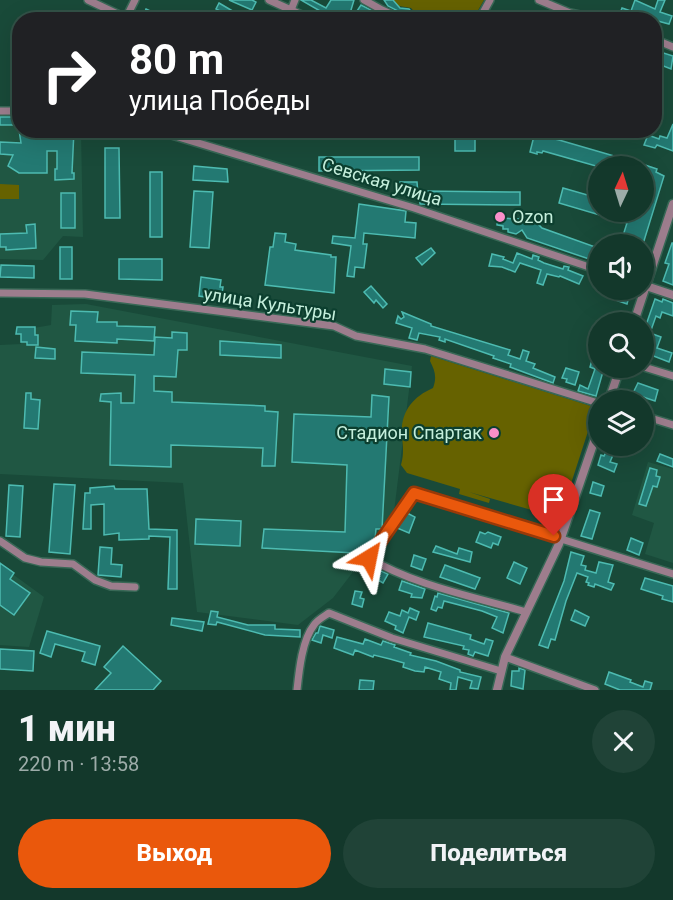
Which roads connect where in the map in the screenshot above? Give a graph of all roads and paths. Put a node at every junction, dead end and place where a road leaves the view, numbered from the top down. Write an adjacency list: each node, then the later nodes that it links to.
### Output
1 (88, 0): 7 (street)
2 (269, 0): 6 (street)
3 (295, 0): 6 (street)
4 (364, 0): 9 (street)
5 (539, 0): 10 (street)
6 (291, 10): 8 (street)
7 (113, 12)
8 (295, 12)
9 (388, 12)
10 (568, 12)
11 (181, 138): 14 (street, Севская улица)
12 (673, 204): 13 (street)
13 (654, 260)
14 (588, 267)
15 (654, 289): 17 (street)
16 (0, 293): 20 (street, улица Культуры)
17 (673, 295)
18 (654, 370): 19 (street)
19 (673, 376)
20 (588, 400)
21 (654, 419): 22 (street)
22 (673, 425)
23 (589, 456): 24 (street)
24 (561, 538): 26 (street); 28 (street); 28 (street)
25 (0, 541): 27 (street)
26 (673, 574)
27 (135, 587)
28 (526, 612): 29 (street)
29 (505, 657): 30 (street); 31 (street)
30 (501, 671): 32 (street); 33 (street)
31 (568, 680): 34 (street); 35 (street)
32 (297, 690)
33 (497, 690)
34 (568, 690)
35 (595, 690)

